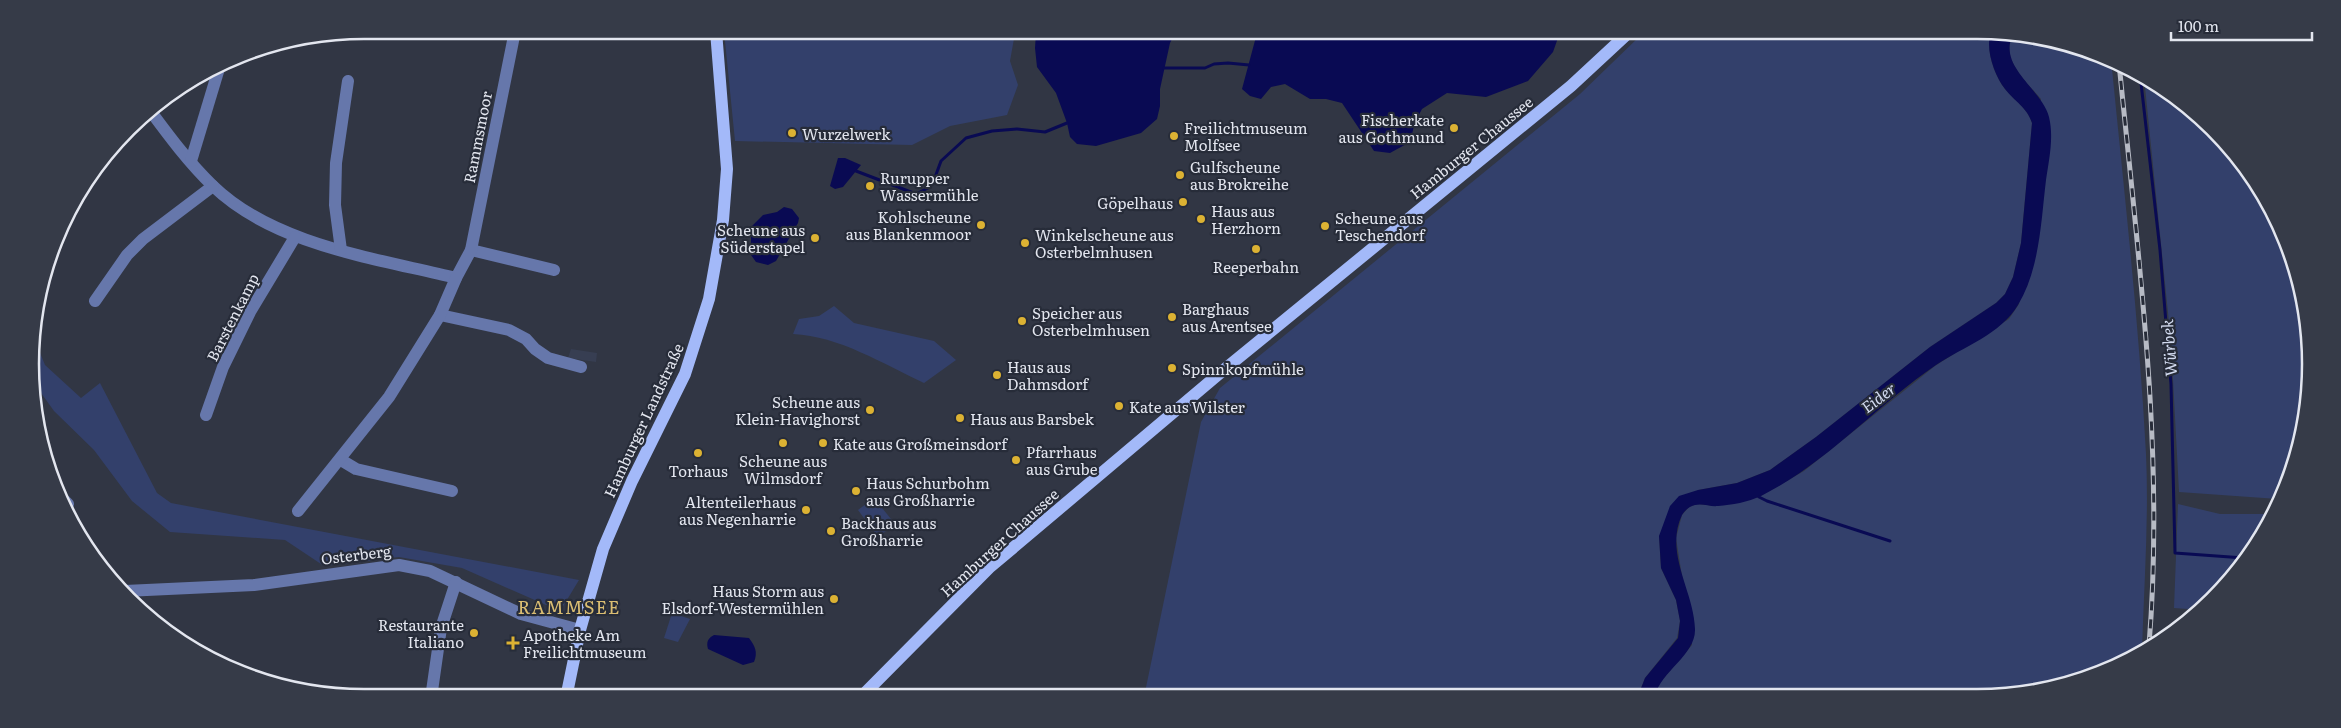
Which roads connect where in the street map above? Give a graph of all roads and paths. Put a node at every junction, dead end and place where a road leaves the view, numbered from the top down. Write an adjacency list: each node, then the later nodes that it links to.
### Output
1 (513, 39): 11 (street, Rammsmoor)
2 (717, 39): 23 (main road, Hamburger Landstraße)
3 (1622, 39): 26 (main road, Hamburger Chaussee)
4 (218, 73): 7 (street)
5 (348, 81): 10 (street)
6 (155, 115): 7 (street)
7 (191, 161): 8 (street)
8 (213, 186): 9 (street); 14 (street)
9 (294, 237): 10 (street); 17 (street, Barstenkamp)
10 (341, 250): 13 (street)
11 (471, 250): 12 (street); 13 (street, Rammsmoor)
12 (554, 270)
13 (456, 278): 15 (street, Rammsmoor)
14 (95, 302)
15 (440, 315): 16 (street); 18 (street, Rammsmoor)
16 (581, 367)
17 (206, 415)
18 (341, 460): 19 (street); 20 (street, Rammsmoor)
19 (452, 491)
20 (298, 511)
21 (456, 582): 22 (street, Osterberg); 23 (street, Osterberg); 24 (street)
22 (132, 592)
23 (580, 630): 25 (main road, Hamburger Landstraße)
24 (432, 689)
25 (568, 689)
26 (869, 689)

